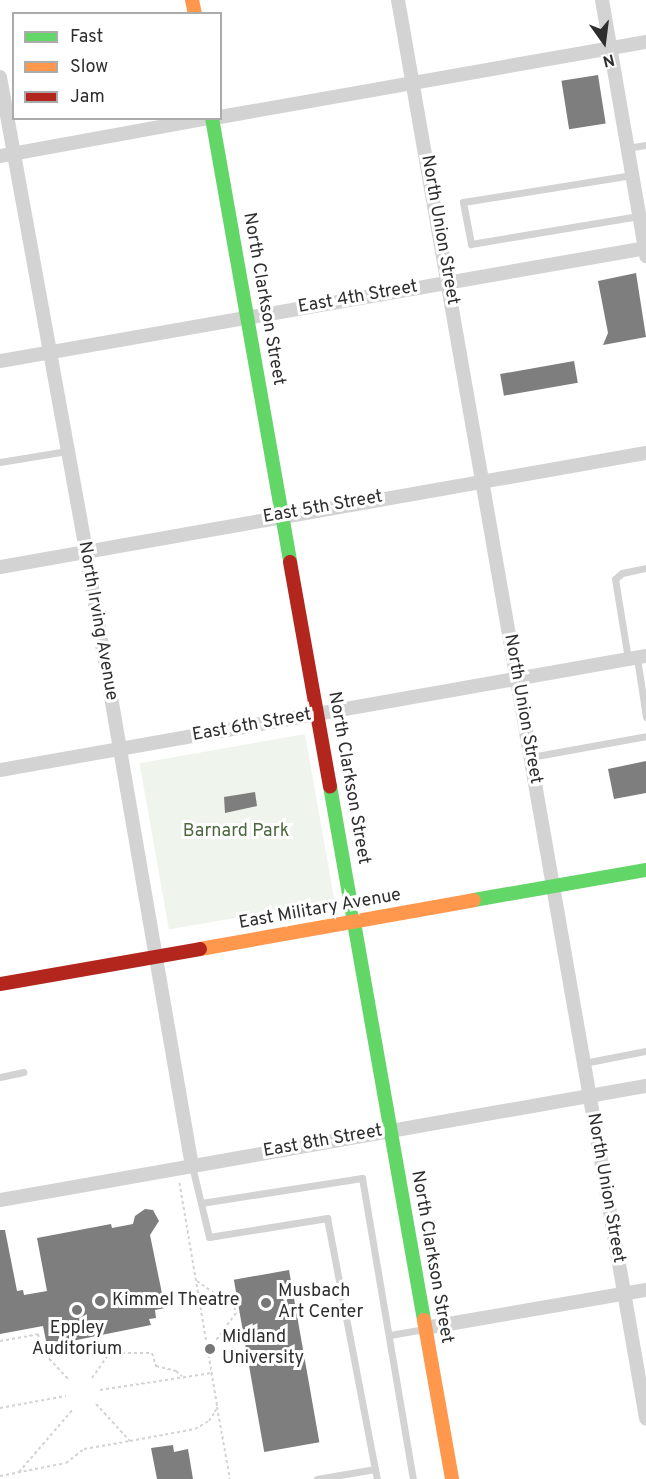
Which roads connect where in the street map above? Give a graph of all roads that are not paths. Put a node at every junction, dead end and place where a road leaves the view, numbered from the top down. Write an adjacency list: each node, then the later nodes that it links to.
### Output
1 (398, 0): 6 (street, North Union Street)
2 (602, 0): 4 (street)
3 (646, 42): 4 (street)
4 (610, 49): 6 (street); 11 (street)
5 (0, 77): 12 (street, North Irving Avenue)
6 (414, 84): 7 (street); 16 (street, North Union Street)
7 (222, 117)
8 (200, 120): 12 (street)
9 (211, 120): 17 (street, North Clarkson Street)
10 (646, 145): 11 (lane)
11 (627, 148): 13 (street)
12 (7, 155): 18 (street, North Irving Avenue)
13 (632, 175): 14 (street); 14 (lane)
14 (639, 216): 15 (street)
15 (646, 250): 16 (street, East 4th Street)
16 (448, 282): 17 (street, East 4th Street); 23 (street, North Union Street)
17 (248, 317): 18 (street, East 4th Street); 24 (street, North Clarkson Street)
18 (49, 352): 19 (street, East 4th Street); 20 (street, North Irving Avenue)
19 (0, 361)
20 (67, 451): 22 (lane); 25 (street, North Irving Avenue)
21 (646, 453): 23 (street, East 5th Street)
22 (0, 462)
23 (482, 480): 24 (street, East 5th Street); 29 (street, North Union Street)
24 (284, 515): 25 (street, East 5th Street); 30 (street, North Clarkson Street)
25 (86, 552): 26 (street, East 5th Street); 33 (street, North Irving Avenue)
26 (0, 567)
27 (646, 568): 28 (lane)
28 (637, 658): 29 (street, East 6th Street); 31 (lane)
29 (517, 679): 30 (street, East 6th Street); 34 (street, North Union Street)
30 (319, 715): 33 (street, East 6th Street); 38 (street, North Clarkson Street)
31 (646, 717)
32 (646, 736): 34 (lane)
33 (119, 748): 35 (street, East 6th Street); 39 (street, North Irving Avenue)
34 (531, 757): 37 (street, North Union Street)
35 (0, 770)
36 (646, 870): 37 (street, East Military Avenue)
37 (554, 886): 38 (street, East Military Avenue); 42 (street, North Union Street)
38 (355, 922): 39 (street, East Military Avenue); 47 (street, North Clarkson Street)
39 (156, 957): 40 (street, East Military Avenue); 48 (street, North Irving Avenue)
40 (0, 984)
41 (646, 1051): 42 (lane)
42 (583, 1063): 46 (street, North Union Street)
43 (23, 1072): 44 (lane)
44 (0, 1077)
45 (646, 1086): 46 (street, East 8th Street)
46 (588, 1096): 47 (street, East 8th Street); 52 (street, North Union Street)
47 (391, 1130): 48 (street, East 8th Street); 53 (street, North Clarkson Street)
48 (192, 1166): 49 (street, East 8th Street); 50 (lane)
49 (0, 1200)
50 (201, 1203): 54 (lane); 56 (lane)
51 (646, 1290): 52 (street)
52 (623, 1294): 53 (street); 55 (street, North Union Street)
53 (425, 1328): 54 (lane); 60 (street, North Clarkson Street)
54 (390, 1335): 59 (lane)
55 (646, 1418)
56 (375, 1469): 57 (lane); 58 (lane)
57 (316, 1479)
58 (377, 1479)
59 (413, 1479)
60 (452, 1479)

